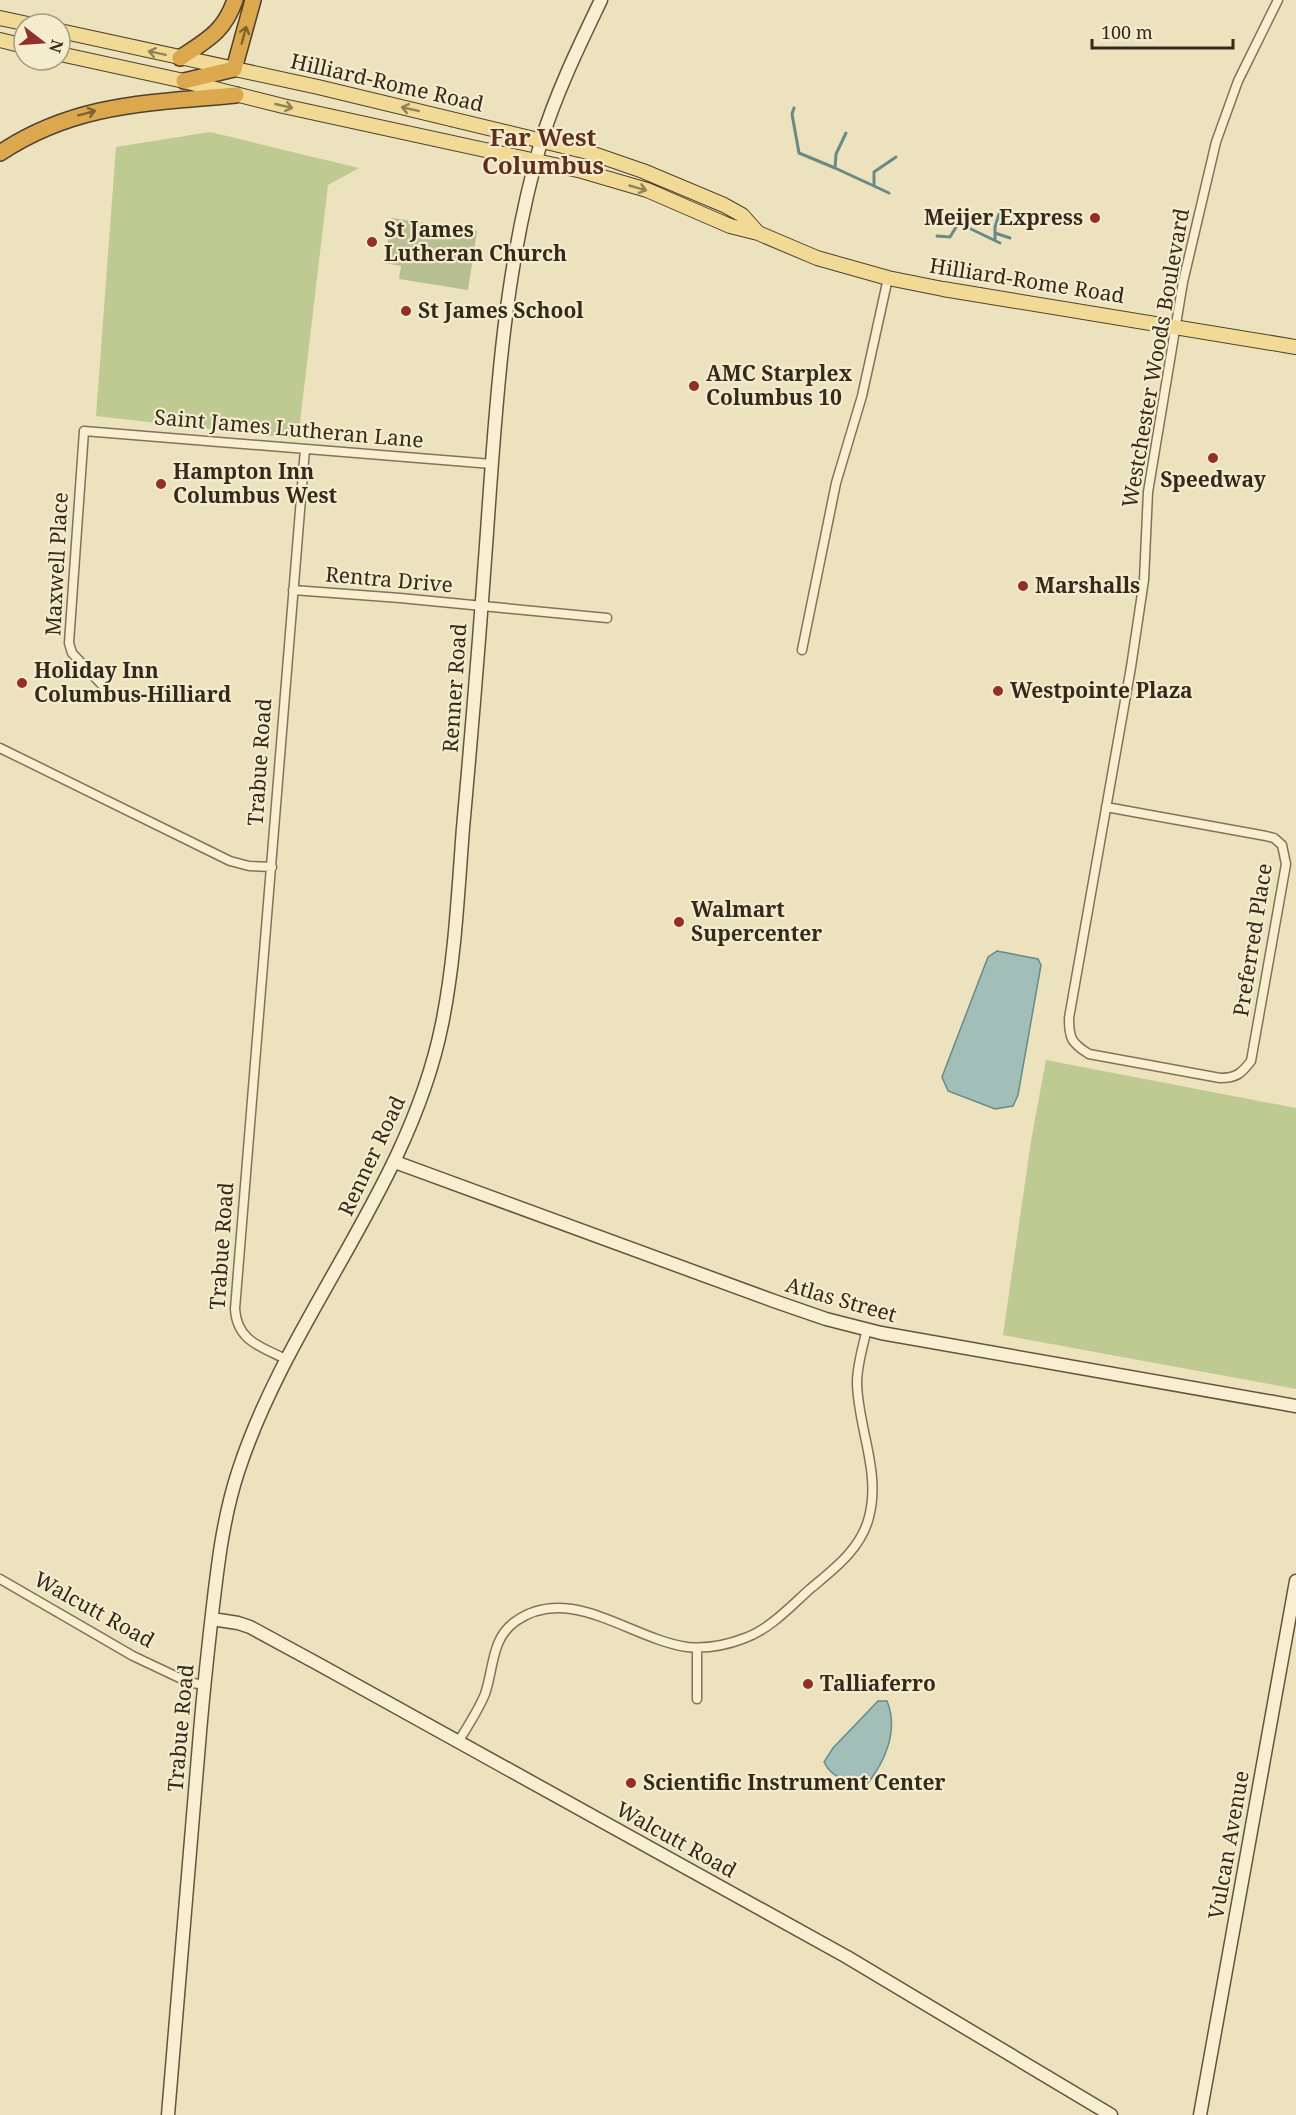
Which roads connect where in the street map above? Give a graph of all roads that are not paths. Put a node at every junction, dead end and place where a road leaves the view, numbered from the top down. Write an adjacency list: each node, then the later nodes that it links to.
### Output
1 (235, 0): 7 (highway)
2 (253, 0): 8 (highway, one-way to 2)
3 (601, 0): 11 (street, Renner Road)
4 (1278, 0): 16 (street, Westchester Woods Boulevard)
5 (72, 34): 7 (main road, Hilliard-Rome Road, one-way to 5)
6 (72, 57): 9 (main road, Hilliard-Rome Road)
7 (180, 58): 8 (main road, Hilliard-Rome Road)
8 (234, 69): 9 (highway); 11 (main road, Hilliard-Rome Road, one-way to 8)
9 (184, 81): 10 (main road, Hilliard-Rome Road)
10 (236, 95): 12 (highway, one-way to 10); 13 (main road, Hilliard-Rome Road, one-way to 13)
11 (542, 141): 13 (street, Renner Road); 14 (main road, Hilliard-Rome Road)
12 (0, 153)
13 (537, 161): 14 (main road, Hilliard-Rome Road, one-way to 14); 20 (street, Renner Road)
14 (758, 233): 15 (main road, Hilliard-Rome Road)
15 (888, 278): 16 (main road, Hilliard-Rome Road); 24 (street)
16 (1176, 327): 17 (main road, Hilliard-Rome Road); 27 (street, Westchester Woods Boulevard)
17 (1296, 347)
18 (84, 431): 19 (street, Saint James Lutheran Lane); 25 (street, Maxwell Place)
19 (305, 449): 20 (street, Saint James Lutheran Lane); 21 (street, Trabue Road)
20 (492, 464): 22 (street, Renner Road)
21 (293, 590): 22 (street, Rentra Drive); 28 (street, Trabue Road)
22 (481, 607): 23 (street, Rentra Drive); 29 (street, Renner Road)
23 (607, 618)
24 (802, 650)
25 (104, 687)
26 (0, 748): 28 (street)
27 (1106, 807): 27 (street, Preferred Place)
28 (272, 867): 31 (street, Trabue Road)
29 (395, 1162): 30 (street, Atlas Street); 31 (street, Renner Road)
30 (867, 1329): 32 (street, Atlas Street); 36 (street)
31 (286, 1359): 35 (street, Trabue Road)
32 (1296, 1406)
33 (0, 1579): 37 (street, Walcutt Road)
34 (1296, 1581): 42 (street, Vulcan Avenue)
35 (212, 1619): 37 (street, Trabue Road); 39 (street, Walcutt Road)
36 (697, 1648): 38 (street); 39 (street)
37 (204, 1685): 40 (street, Trabue Road)
38 (697, 1699)
39 (458, 1742): 41 (street, Walcutt Road)
40 (168, 2115)
41 (1111, 2115)
42 (1200, 2115)

